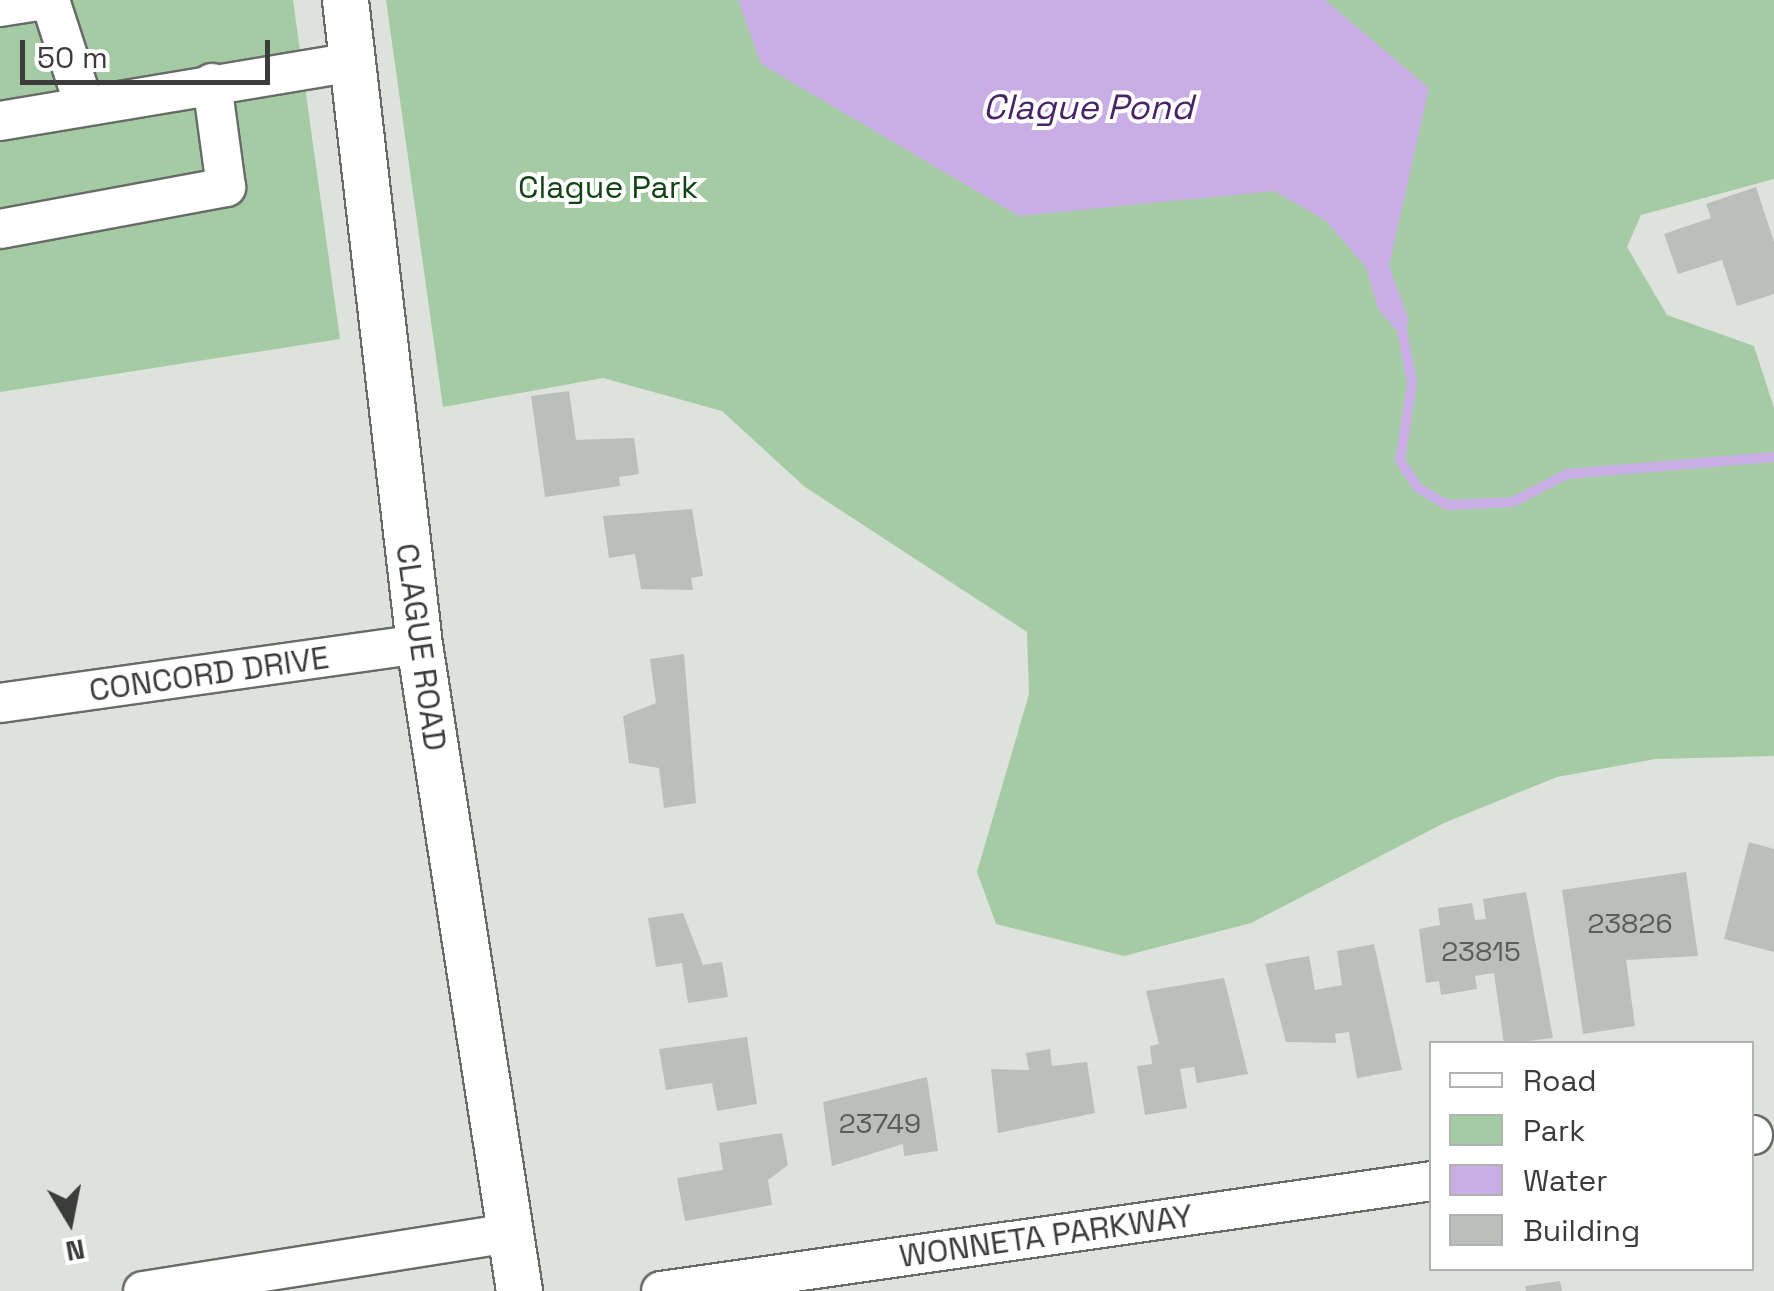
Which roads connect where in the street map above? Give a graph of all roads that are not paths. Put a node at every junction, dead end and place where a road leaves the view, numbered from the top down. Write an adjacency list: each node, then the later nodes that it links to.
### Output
1 (47, 0): 3 (street); 6 (street)
2 (344, 0): 4 (main road, CLAGUE ROAD)
3 (0, 7)
4 (353, 62): 5 (street); 9 (main road, CLAGUE ROAD)
5 (212, 83): 6 (street); 8 (street)
6 (84, 106): 7 (street)
7 (0, 120)
8 (0, 230)
9 (419, 644): 10 (street, CONCORD DRIVE); 12 (main road, CLAGUE ROAD)
10 (0, 703)
11 (1429, 1181): 15 (street, WONNETA PARKWAY)
12 (508, 1233): 13 (street); 14 (main road, CLAGUE ROAD)
13 (143, 1291)
14 (518, 1291)
15 (661, 1291)

